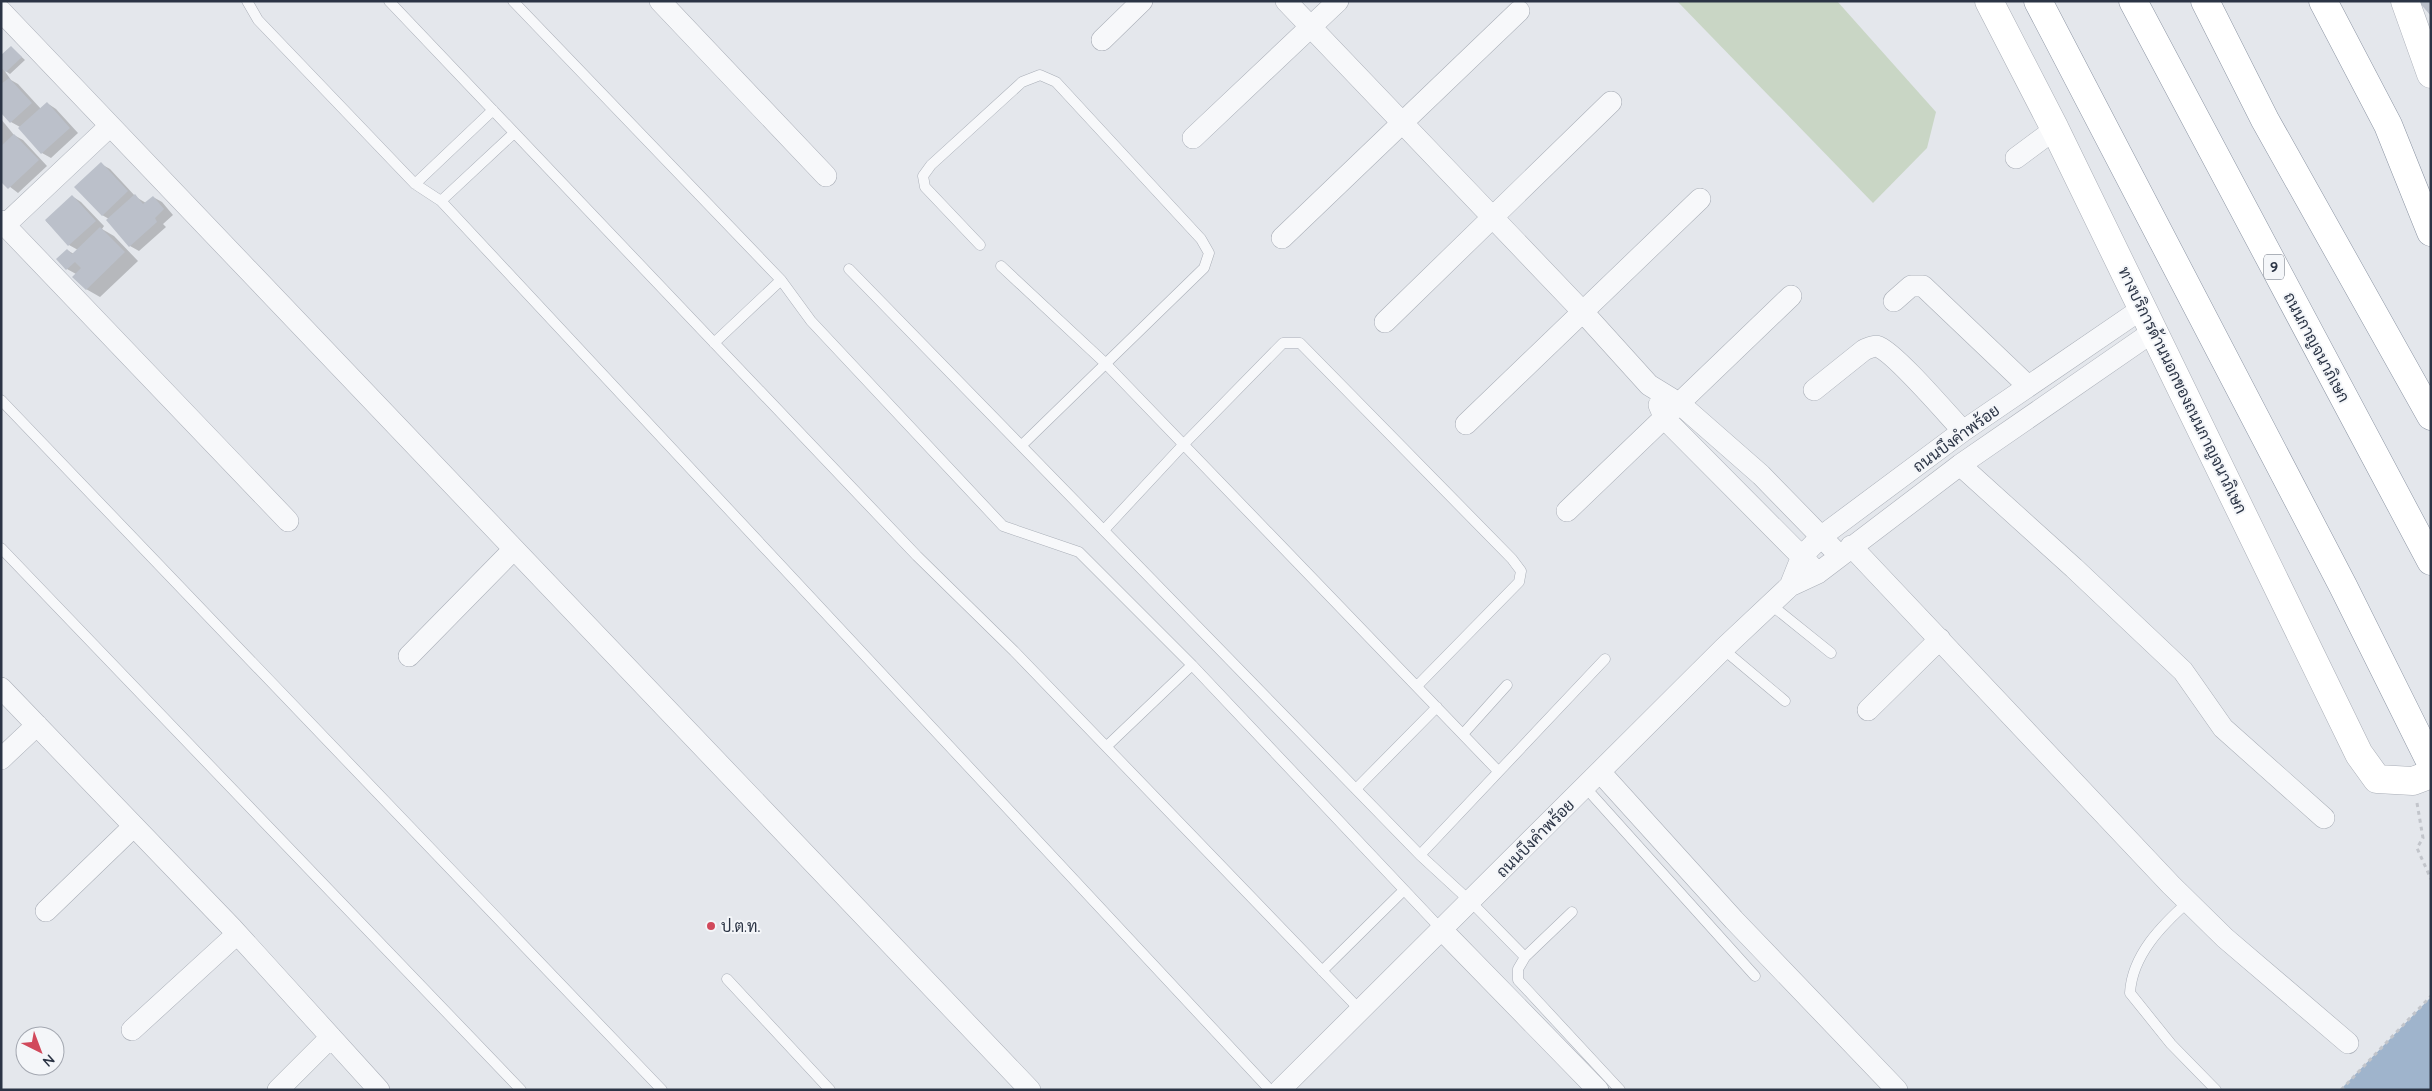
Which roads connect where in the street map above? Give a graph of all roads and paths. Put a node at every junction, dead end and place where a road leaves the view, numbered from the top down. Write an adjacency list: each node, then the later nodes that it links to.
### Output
1 (247, 1): 29 (lane)
2 (389, 1): 20 (lane)
3 (514, 1): 40 (lane)
4 (660, 1): 28 (street)
5 (1142, 1): 17 (street)
6 (1286, 1): 16 (street)
7 (1338, 1): 16 (street)
8 (1989, 1): 24 (main road, ทางบริการด้านนอกของถนนกาญจนาภิเษก)
9 (2038, 1): 88 (main road)
10 (2133, 1): 68 (main road, ถนนกาญจนาภิเษก / 9)
11 (2205, 1): 52 (main road)
12 (2323, 1): 22 (main road)
13 (2406, 1): 18 (main road)
14 (1, 11): 23 (street)
15 (1519, 11): 21 (street)
16 (1311, 28): 21 (street); 26 (street)
17 (1102, 40)
18 (2431, 74)
19 (1611, 102): 33 (street)
20 (493, 110): 25 (lane); 29 (lane)
21 (1401, 122): 33 (street); 36 (street)
22 (2388, 125): 30 (main road); 35 (main road)
23 (110, 126): 34 (street); 65 (street)
24 (2055, 129): 27 (street); 44 (main road, ทางบริการด้านนอกของถนนกาญจนาภิเษก)
25 (514, 133): 32 (lane); 46 (lane)
26 (1193, 138)
27 (2016, 158)
28 (826, 176)
29 (415, 184): 32 (lane)
30 (2431, 187)
31 (1700, 199): 43 (street)
32 (441, 201): 119 (lane)
33 (1492, 217): 43 (street); 45 (street)
34 (3, 223): 61 (street)
35 (2431, 232)
36 (1282, 238)
37 (980, 245): 47 (lane)
38 (1001, 266): 47 (lane)
39 (849, 269): 55 (lane)
40 (781, 280): 46 (lane); 77 (lane)
41 (1791, 296): 51 (street)
42 (1894, 301): 48 (street)
43 (1583, 312): 51 (street); 53 (street)
44 (2148, 320): 48 (street, ถนนบึงคำพร้อย); 57 (street, ถนนบึงคำพร้อย); 88 (main road, ทางบริการด้านนอกของถนนกาญจนาภิเษก)
45 (1385, 322)
46 (714, 343): 86 (lane)
47 (1106, 363): 55 (lane); 56 (lane)
48 (2028, 386): 54 (street, ถนนบึงคำพร้อย)
49 (1814, 390): 54 (street)
50 (1, 400): 116 (lane)
51 (1672, 412): 58 (street); 59 (street); 60 (street)
52 (2431, 416)
53 (1466, 424)
54 (1963, 431): 63 (street, ถนนบึงคำพร้อย)
55 (1022, 445): 62 (lane)
56 (1183, 445): 62 (lane); 78 (lane); 78 (lane)
57 (1960, 464): 66 (street, ถนนบึงคำพร้อย); 93 (street)
58 (1761, 475): 59 (street); 63 (street)
59 (1743, 496): 67 (street)
60 (1567, 511)
61 (288, 521)
62 (1104, 530): 92 (lane)
63 (1822, 536): 66 (street); 67 (street, ถนนบึงคำพร้อย)
64 (1, 548): 115 (lane)
65 (514, 549): 75 (street); 118 (street)
66 (1846, 551): 69 (street, ถนนบึงคำพร้อย); 72 (street)
67 (1802, 556): 69 (street); 70 (street, ถนนบึงคำพร้อย)
68 (2431, 561)
69 (1818, 573): 70 (street, ถนนบึงคำพร้อย)
70 (1790, 586): 71 (street, ถนนบึงคำพร้อย)
71 (1770, 604): 73 (street, ถนนบึงคำพร้อย); 74 (lane)
72 (1940, 639): 83 (street); 98 (street)
73 (1723, 649): 81 (lane); 90 (street, ถนนบึงคำพร้อย)
74 (1831, 653)
75 (410, 656)
76 (1606, 658): 89 (lane)
77 (1192, 665): 86 (lane); 97 (lane)
78 (1417, 686): 82 (lane)
79 (1506, 686): 85 (lane)
80 (1, 688): 84 (street)
81 (1785, 701)
82 (1437, 707): 85 (lane); 92 (lane)
83 (1868, 710)
84 (37, 725): 87 (street); 94 (street)
85 (1463, 734): 89 (lane)
86 (1107, 746): 105 (lane)
87 (1, 759)
88 (2427, 769): 96 (path)
89 (1498, 771): 95 (lane)
90 (1600, 772): 91 (street, ถนนบึงคำพร้อย); 123 (street)
91 (1585, 787): 99 (street, ถนนบึงคำพร้อย); 106 (lane)
92 (1356, 788): 95 (lane)
93 (2324, 818)
94 (134, 826): 100 (street); 103 (street)
95 (1420, 855): 99 (lane)
96 (2431, 879)
97 (1404, 890): 102 (lane); 105 (lane)
98 (2189, 901): 112 (street); 124 (lane)
99 (1471, 902): 102 (street, ถนนบึงคำพร้อย); 104 (lane)
100 (46, 911)
101 (1572, 912): 104 (lane)
102 (1442, 930): 109 (street, ถนนบึงคำพร้อย); 121 (street)
103 (237, 934): 110 (street); 111 (street)
104 (1524, 957): 122 (lane)
105 (1322, 971): 109 (lane)
106 (1755, 976)
107 (727, 979): 117 (lane)
108 (2431, 996): 125 (path)
109 (1360, 1011): 120 (street, ถนนบึงคำพร้อย)
110 (132, 1030)
111 (331, 1037): 113 (street); 114 (street)
112 (2348, 1043)
113 (278, 1090)
114 (379, 1090)
115 (521, 1090)
116 (662, 1090)
117 (830, 1090)
118 (1030, 1090)
119 (1270, 1090)
120 (1280, 1090)
121 (1598, 1090)
122 (1620, 1090)
123 (1897, 1090)
124 (2216, 1090)
125 (2341, 1090)

